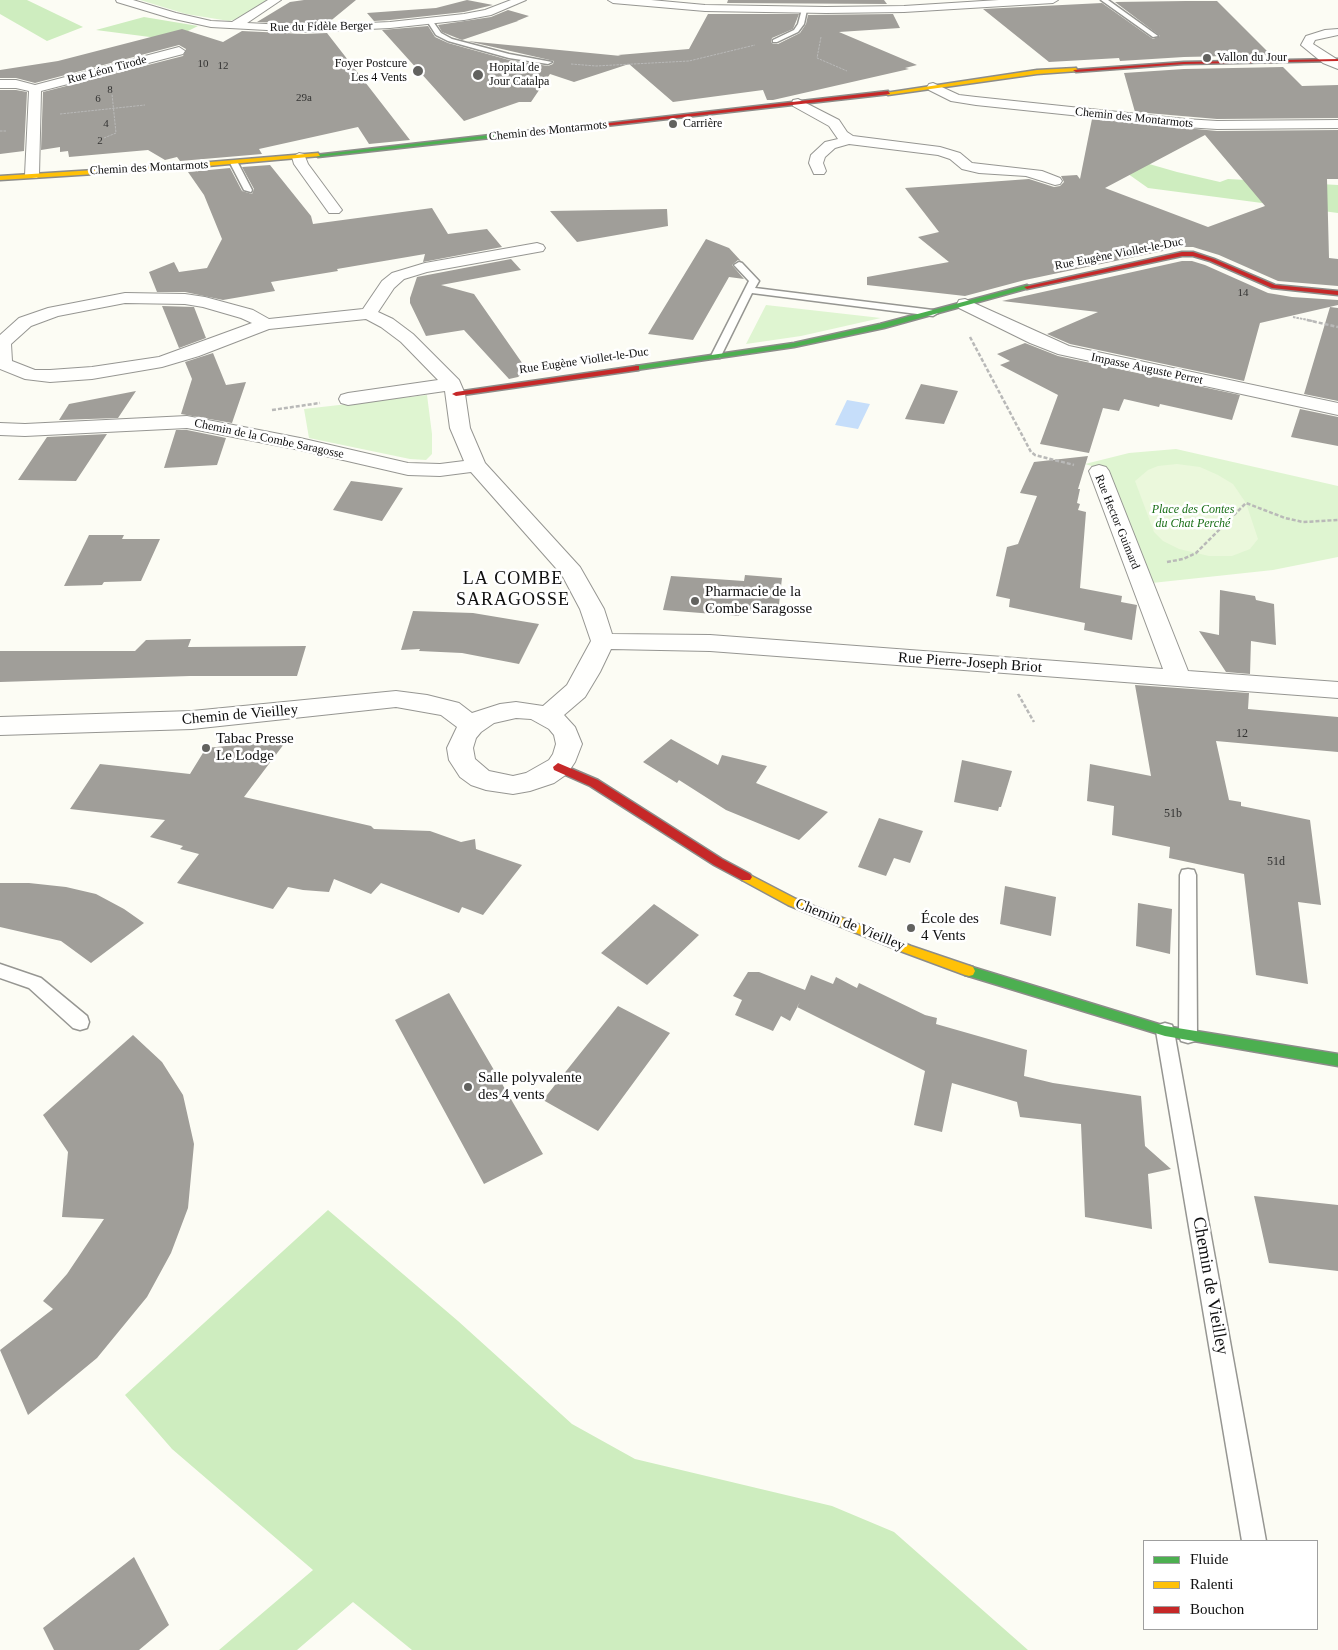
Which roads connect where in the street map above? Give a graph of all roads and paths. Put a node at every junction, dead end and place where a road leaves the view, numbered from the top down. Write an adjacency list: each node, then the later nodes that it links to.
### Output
1 (121, 0): 10 (street, Rue du Fidèle Berger)
2 (276, 0): 10 (street)
3 (521, 0): 9 (street, Rue du Fidèle Berger)
4 (613, 0): 7 (street)
5 (1053, 0): 8 (street)
6 (1104, 0): 12 (lane)
7 (804, 10): 8 (street); 13 (lane)
8 (826, 10): 22 (path)
9 (430, 22): 10 (street, Rue du Fidèle Berger); 15 (lane)
10 (233, 26)
11 (1338, 32): 16 (street)
12 (1155, 36)
13 (775, 41): 17 (path)
14 (179, 51): 20 (street, Rue Léon Tirode)
15 (548, 62)
16 (1334, 62): 19 (street, Chemin des Montarmots)
17 (596, 66)
18 (0, 84): 20 (street, Rue Léon Tirode)
19 (932, 87): 22 (street, Chemin des Montarmots); 27 (street, Chemin des Montarmots)
20 (35, 89): 26 (street)
21 (112, 92): 25 (path)
22 (893, 92): 23 (street, Chemin des Montarmots)
23 (798, 103): 29 (street); 30 (street, Chemin des Montarmots)
24 (145, 105): 25 (path)
25 (113, 109): 26 (path); 28 (path)
26 (34, 117): 33 (street)
27 (1338, 124)
28 (104, 138)
29 (849, 140): 32 (street); 35 (street)
30 (299, 157): 31 (street, Chemin des Montarmots); 37 (street)
31 (234, 163): 33 (street, Chemin des Montarmots); 36 (lane)
32 (819, 172)
33 (32, 175): 34 (street, Chemin des Montarmots)
34 (0, 178)
35 (1055, 181)
36 (248, 190)
37 (334, 210)
38 (537, 248): 44 (street)
39 (739, 265): 40 (lane)
40 (750, 290): 43 (lane, Rue Eugène Viollet-le-Duc); 46 (lane)
41 (1338, 294): 42 (street, Rue Eugène Viollet-le-Duc)
42 (959, 306): 43 (street, Rue Eugène Viollet-le-Duc); 49 (street, Impasse Auguste Perret); 52 (path, Rue Hector Guimard)
43 (934, 313): 46 (street, Rue Eugène Viollet-le-Duc)
44 (368, 314): 45 (street); 47 (street)
45 (266, 324): 45 (street)
46 (716, 356): 47 (street, Rue Eugène Viollet-le-Duc)
47 (454, 389): 48 (street); 51 (street)
48 (348, 399)
49 (1338, 409)
50 (0, 429): 51 (street, Chemin de la Combe Saragosse)
51 (476, 465): 55 (street)
52 (1099, 472): 54 (street, Rue Hector Guimard)
53 (1338, 520): 54 (path)
54 (1136, 567): 56 (street, Rue Hector Guimard)
55 (603, 641): 56 (street, Rue Pierre-Joseph Briot); 58 (street)
56 (1179, 678): 57 (street, Rue Pierre-Joseph Briot)
57 (1338, 690)
58 (547, 716): 60 (street); 61 (street)
59 (0, 726): 60 (street, Chemin de Vieilley)
60 (472, 726): 61 (street)
61 (558, 767): 65 (street, Chemin de Vieilley)
62 (1188, 875): 66 (lane)
63 (0, 971): 64 (lane)
64 (80, 1022)
65 (1165, 1031): 66 (street, Chemin de Vieilley); 68 (lane, Chemin de Vieilley)
66 (1188, 1035): 67 (street, Chemin de Vieilley)
67 (1338, 1060)
68 (1254, 1540)

